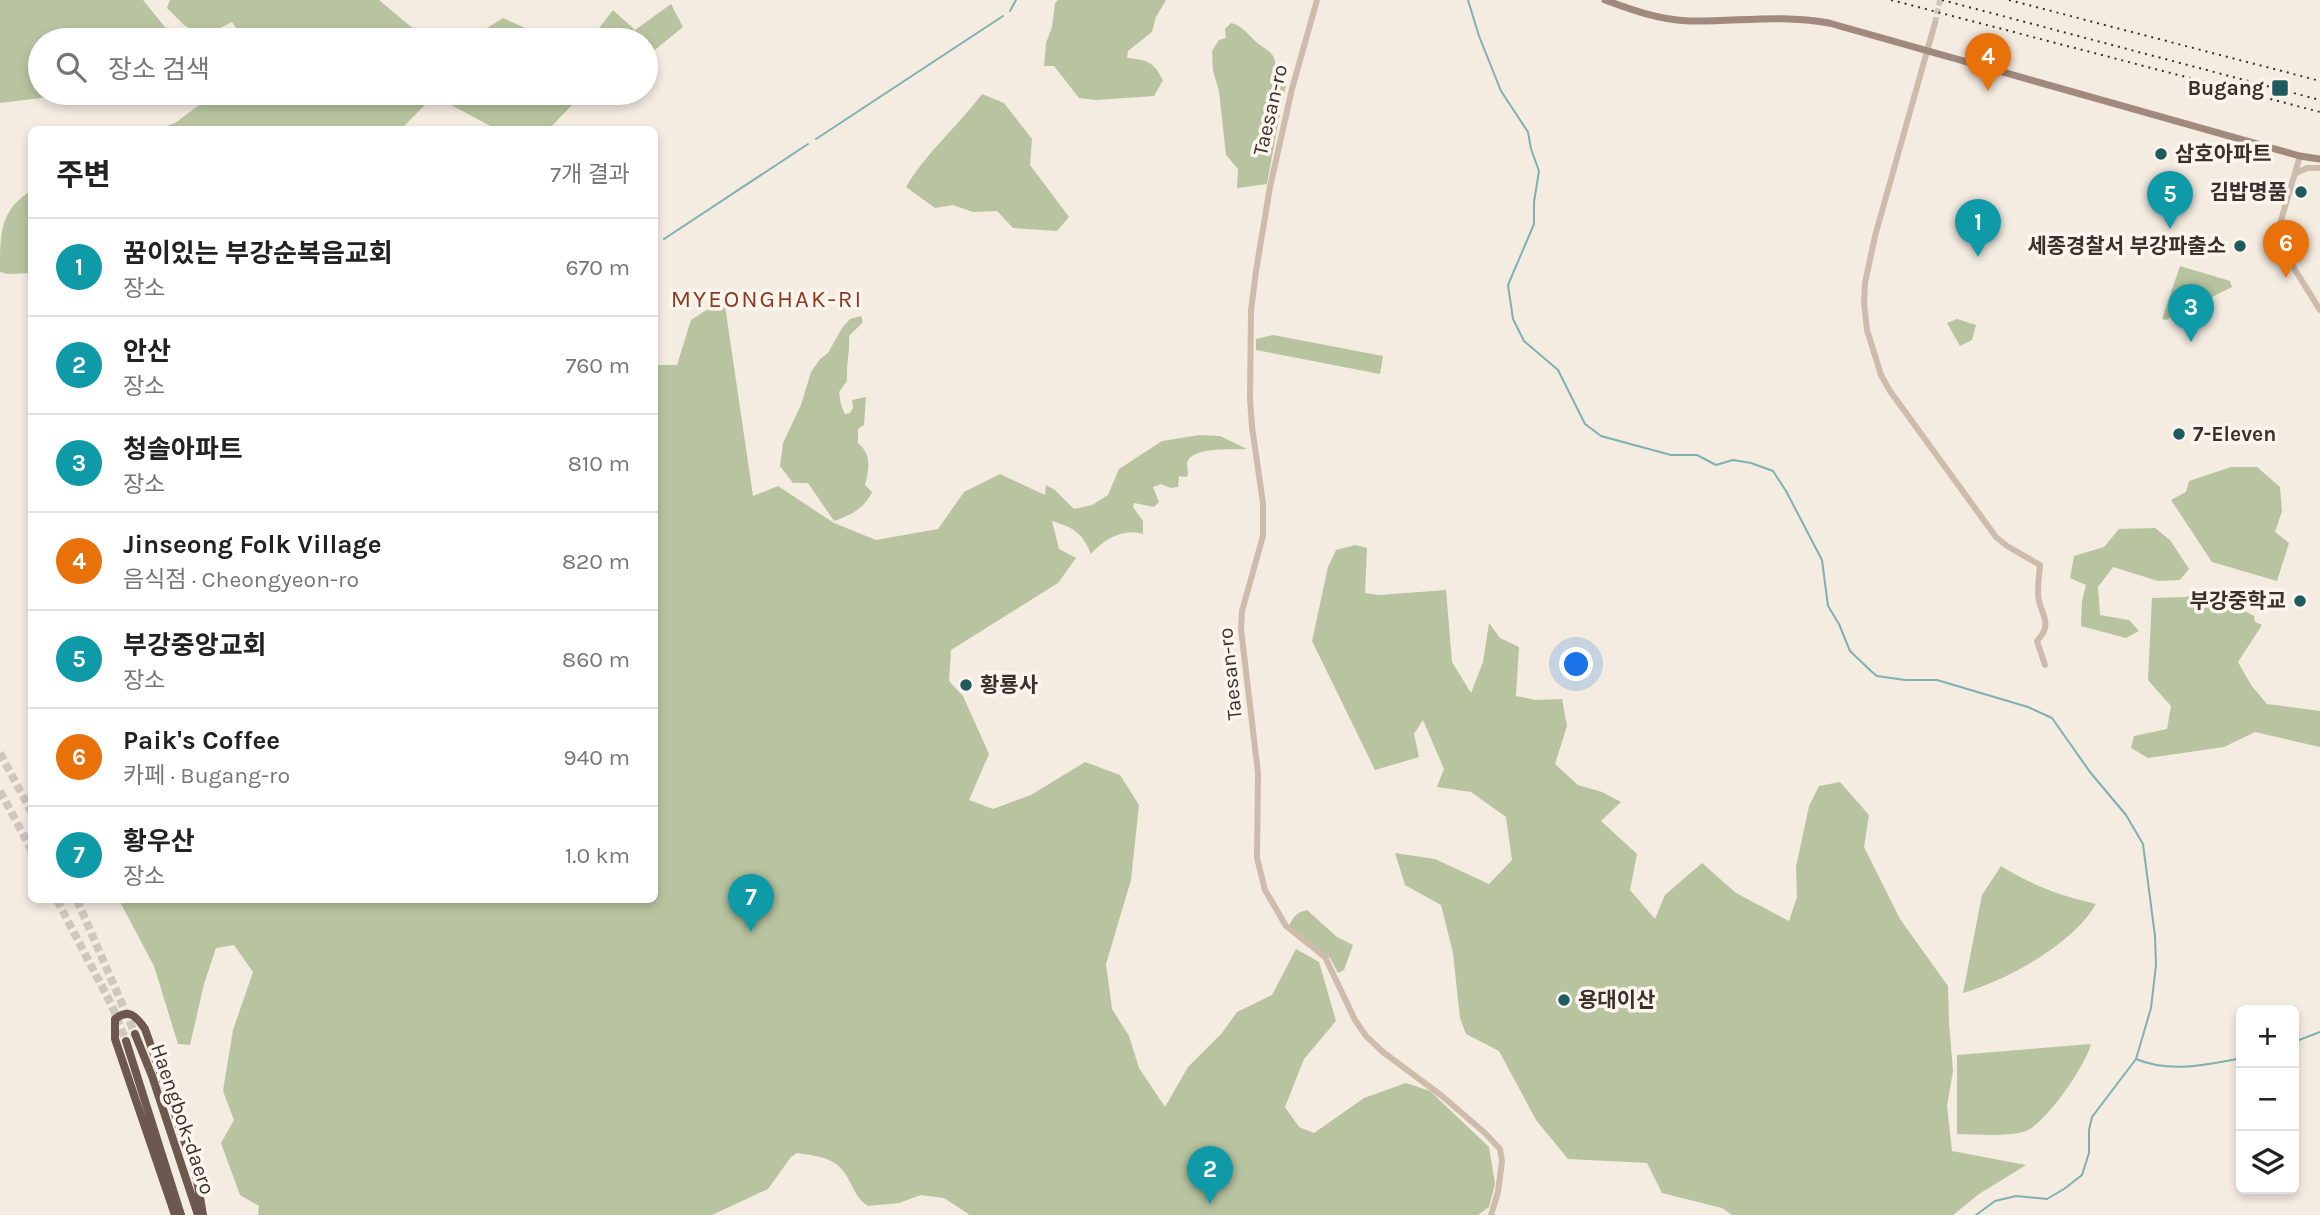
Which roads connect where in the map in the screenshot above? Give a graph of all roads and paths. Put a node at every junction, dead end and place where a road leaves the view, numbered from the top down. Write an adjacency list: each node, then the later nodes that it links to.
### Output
1 (1317, 0): 16 (street, Taesan-ro)
2 (1605, 0): 4 (main road)
3 (1935, 23): 4 (street)
4 (1928, 51): 5 (main road); 10 (street)
5 (2300, 156): 6 (main road); 8 (street)
6 (2320, 159)
7 (2320, 168): 8 (street)
8 (2294, 175): 9 (street)
9 (2320, 310)
10 (2045, 665)
11 (135, 1034): 15 (highway, Haengbok-daero)
12 (126, 1041): 14 (highway, Haengbok-daero)
13 (175, 1215): 15 (highway)
14 (181, 1215)
15 (200, 1215)
16 (1491, 1215)

